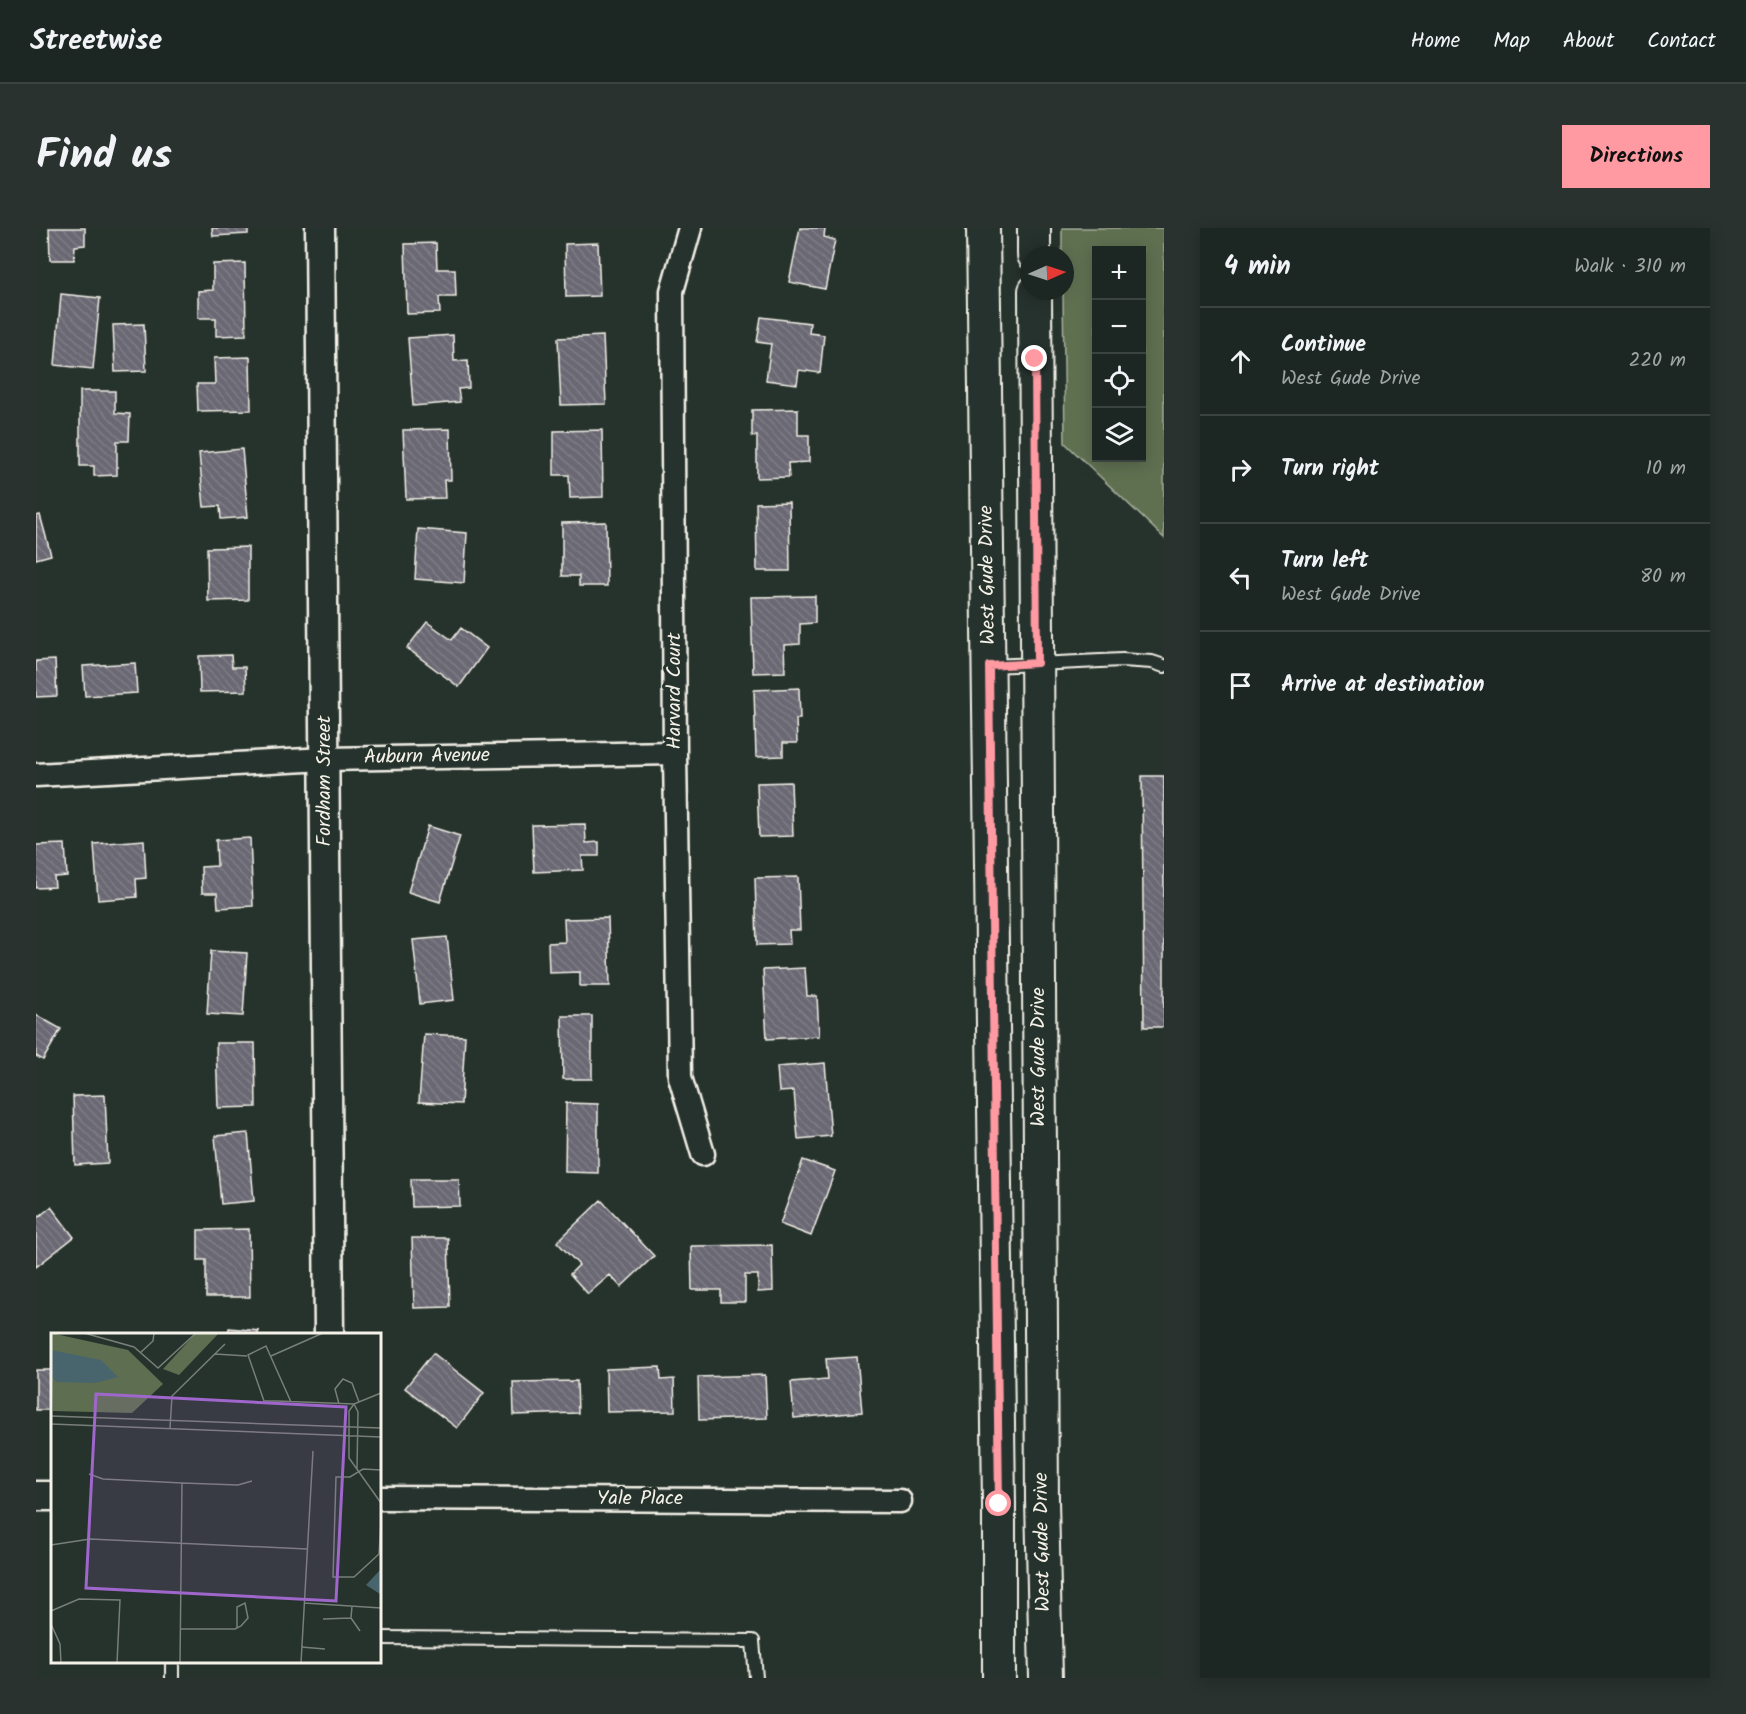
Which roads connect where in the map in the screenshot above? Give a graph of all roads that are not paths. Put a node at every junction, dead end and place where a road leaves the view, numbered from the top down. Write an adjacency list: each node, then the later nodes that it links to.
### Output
1 (320, 228): 11 (street, Fordham Street)
2 (690, 228): 10 (street, Harvard Court)
3 (983, 228): 8 (main road, West Gude Drive)
4 (1034, 228): 5 (main road)
5 (1034, 246)
6 (1035, 300): 7 (main road, West Gude Drive)
7 (1037, 663): 8 (lane); 9 (lane); 20 (main road, West Gude Drive)
8 (989, 666): 19 (main road, West Gude Drive)
9 (1164, 666)
10 (675, 753): 11 (street, Auburn Avenue); 13 (street, Harvard Court)
11 (325, 759): 12 (street, Auburn Avenue); 14 (street, Fordham Street)
12 (36, 775)
13 (703, 1154)
14 (329, 1333)
15 (381, 1498): 16 (street, Yale Place)
16 (900, 1501)
17 (381, 1638): 18 (lane)
18 (756, 1678)
19 (999, 1678)
20 (1046, 1678)

